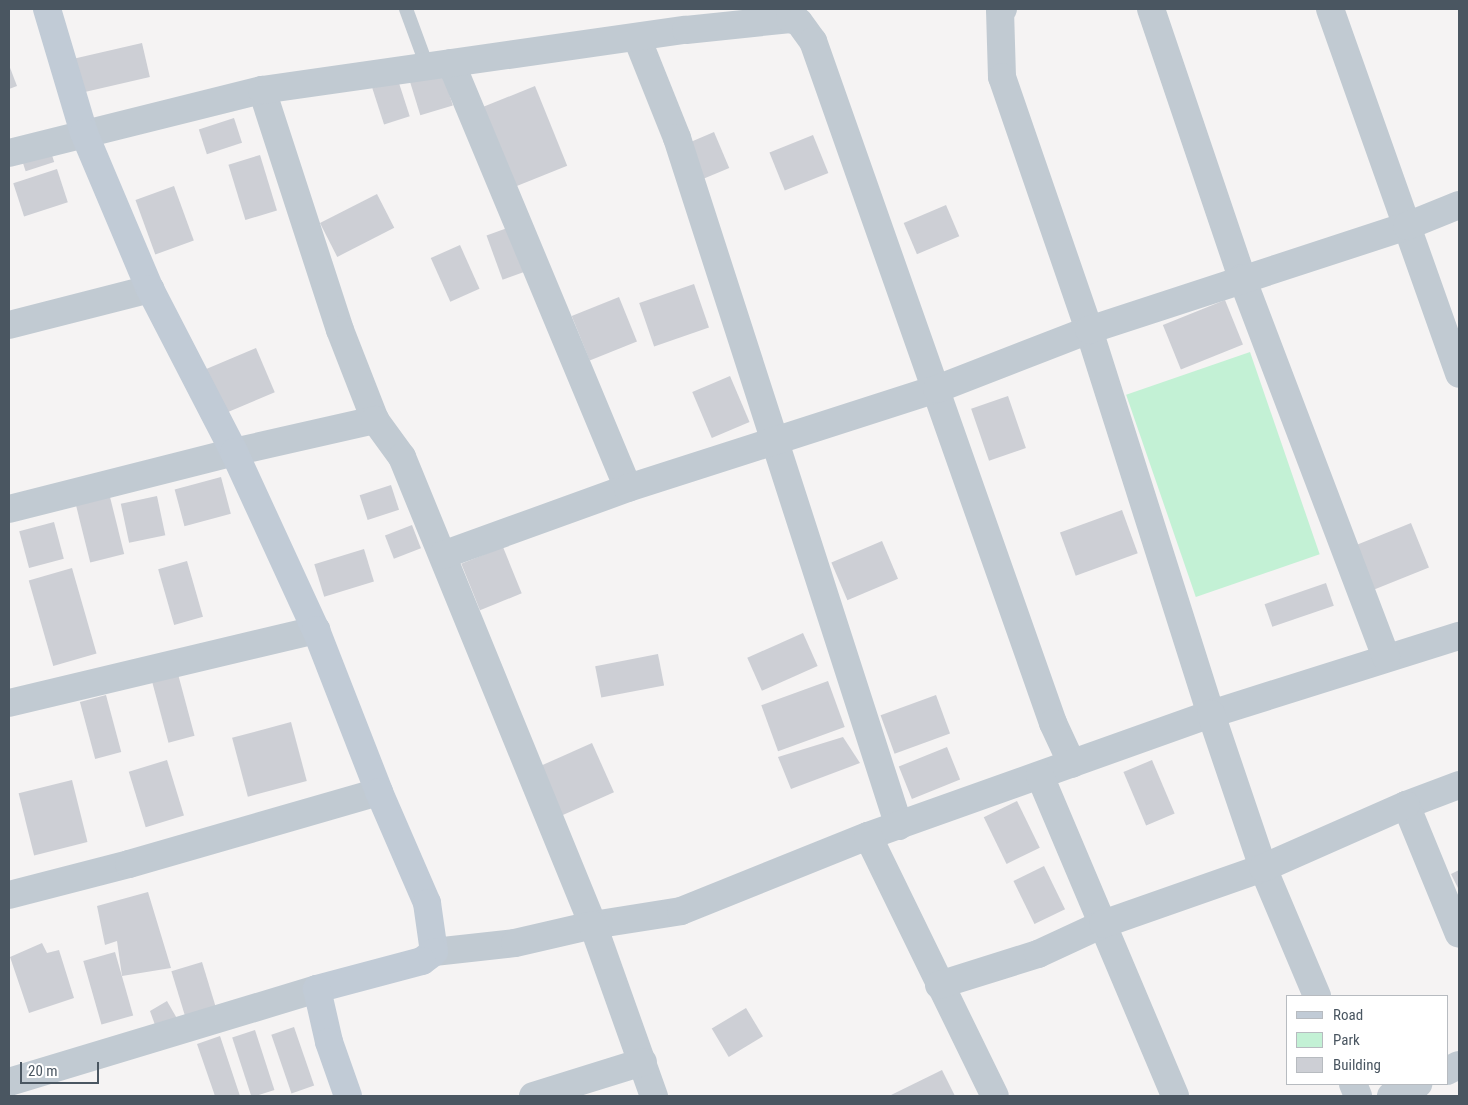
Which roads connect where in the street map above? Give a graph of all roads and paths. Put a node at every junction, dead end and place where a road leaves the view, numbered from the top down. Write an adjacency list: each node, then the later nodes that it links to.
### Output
1 (47, 9): 9 (street)
2 (406, 9): 7 (lane)
3 (1003, 9): 16 (street)
4 (1151, 9): 13 (street)
5 (1330, 9): 12 (street)
6 (637, 38): 7 (street); 18 (street); 20 (street)
7 (439, 65): 8 (street); 22 (street)
8 (262, 90): 9 (street); 19 (street)
9 (84, 133): 10 (street); 14 (street)
10 (9, 153)
11 (1459, 205): 12 (street)
12 (1407, 226): 13 (street); 17 (street)
13 (1242, 278): 16 (street); 27 (street)
14 (150, 289): 15 (street); 21 (street)
15 (9, 325)
16 (1089, 330): 18 (street); 29 (street)
17 (1459, 374)
18 (937, 389): 20 (street); 30 (street)
19 (375, 420): 21 (street); 24 (street)
20 (775, 439): 22 (street); 35 (street)
21 (234, 452): 23 (street); 25 (street)
22 (628, 488): 24 (street)
23 (9, 509)
24 (443, 555): 40 (street)
25 (316, 630): 28 (street); 33 (street)
26 (1459, 636): 27 (street)
27 (1386, 658): 29 (street)
28 (9, 703)
29 (1211, 714): 30 (street); 37 (street)
30 (1072, 764): 31 (street)
31 (1040, 776): 35 (street); 39 (street)
32 (1459, 785): 34 (street)
33 (379, 792): 38 (street); 42 (street)
34 (1406, 806): 37 (street); 41 (street)
35 (899, 826): 36 (street)
36 (868, 836): 40 (street); 43 (street)
37 (1262, 868): 39 (street); 45 (street)
38 (9, 895)
39 (1103, 924): 43 (street); 53 (street)
40 (592, 925): 42 (street); 46 (street)
41 (1459, 934)
42 (434, 952): 44 (street)
43 (939, 985): 52 (street)
44 (317, 989): 47 (street); 49 (street)
45 (1317, 995)
46 (643, 1062): 50 (street); 51 (street)
47 (9, 1082)
48 (1416, 1085): 54 (street)
49 (348, 1096)
50 (533, 1096)
51 (654, 1096)
52 (995, 1096)
53 (1175, 1096)
54 (1391, 1096)

